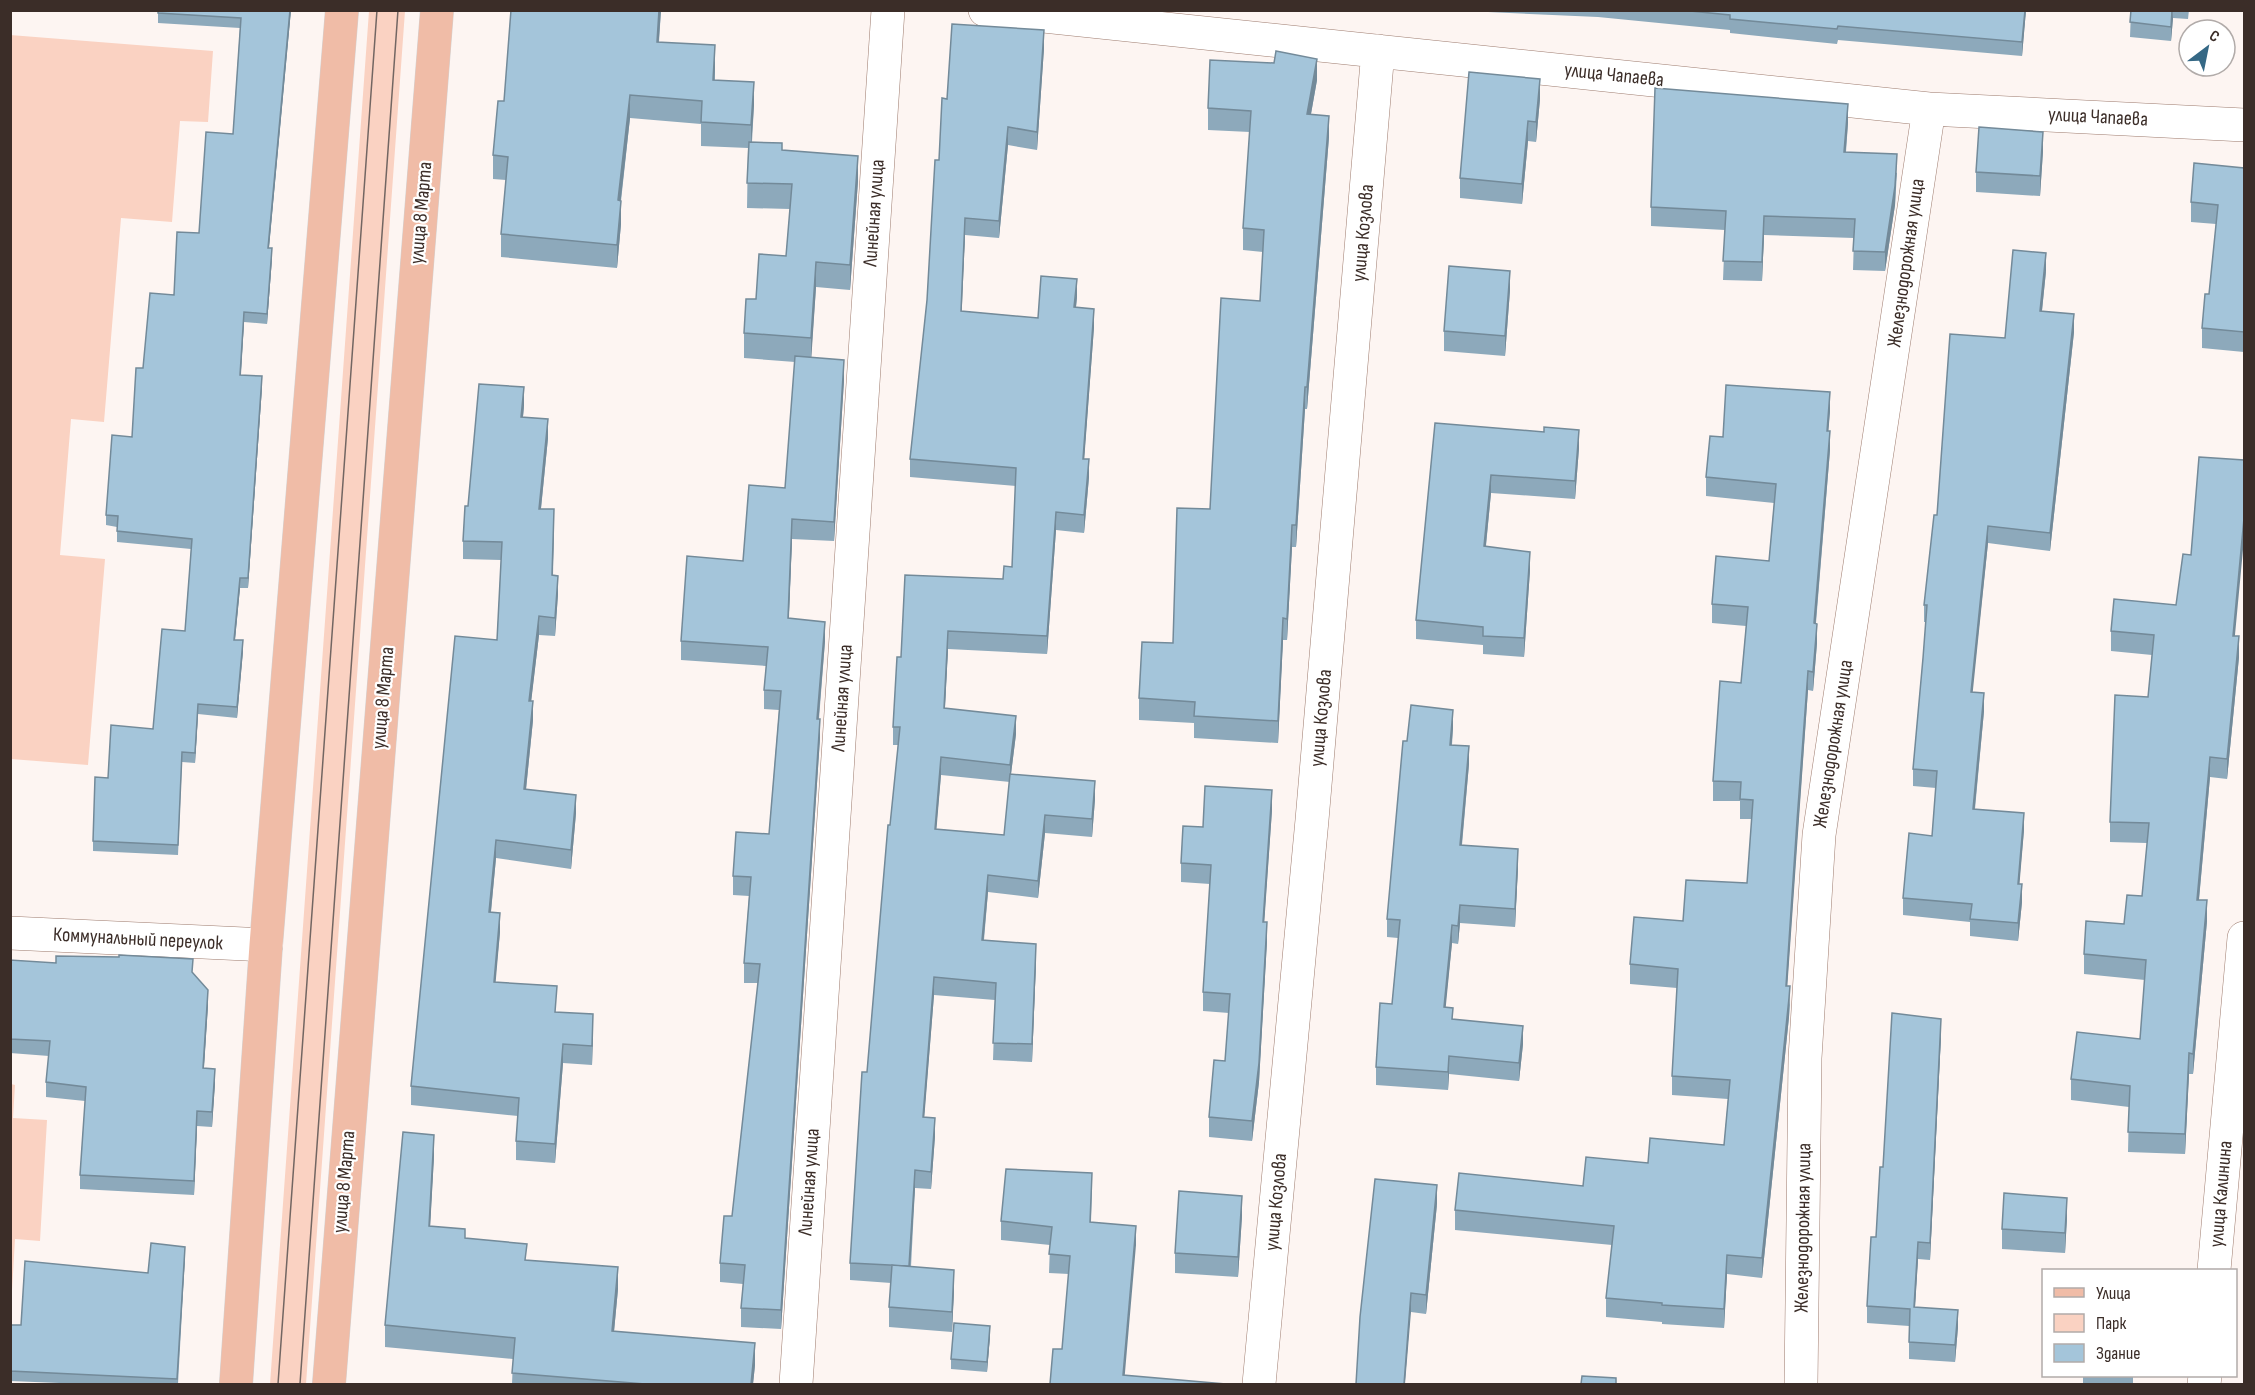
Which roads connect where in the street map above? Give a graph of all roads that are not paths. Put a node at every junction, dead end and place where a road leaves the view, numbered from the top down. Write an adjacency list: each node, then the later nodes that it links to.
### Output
1 (342, 10): 10 (main road)
2 (437, 10): 13 (main road, улица 8 Марта)
3 (888, 10): 14 (street, Линейная улица)
4 (985, 10): 5 (street, улица Чапаева)
5 (1378, 51): 6 (street, улица Чапаева); 15 (street, улица Козлова)
6 (1929, 109): 7 (street, улица Чапаева); 16 (street, Железнодорожная улица)
7 (2244, 124)
8 (10, 933): 10 (street, Коммунальный переулок)
9 (2244, 938): 11 (street, улица Калинина)
10 (267, 945): 12 (main road)
11 (2214, 1269)
12 (236, 1384)
13 (328, 1384)
14 (796, 1384)
15 (1259, 1384)
16 (1801, 1384)

